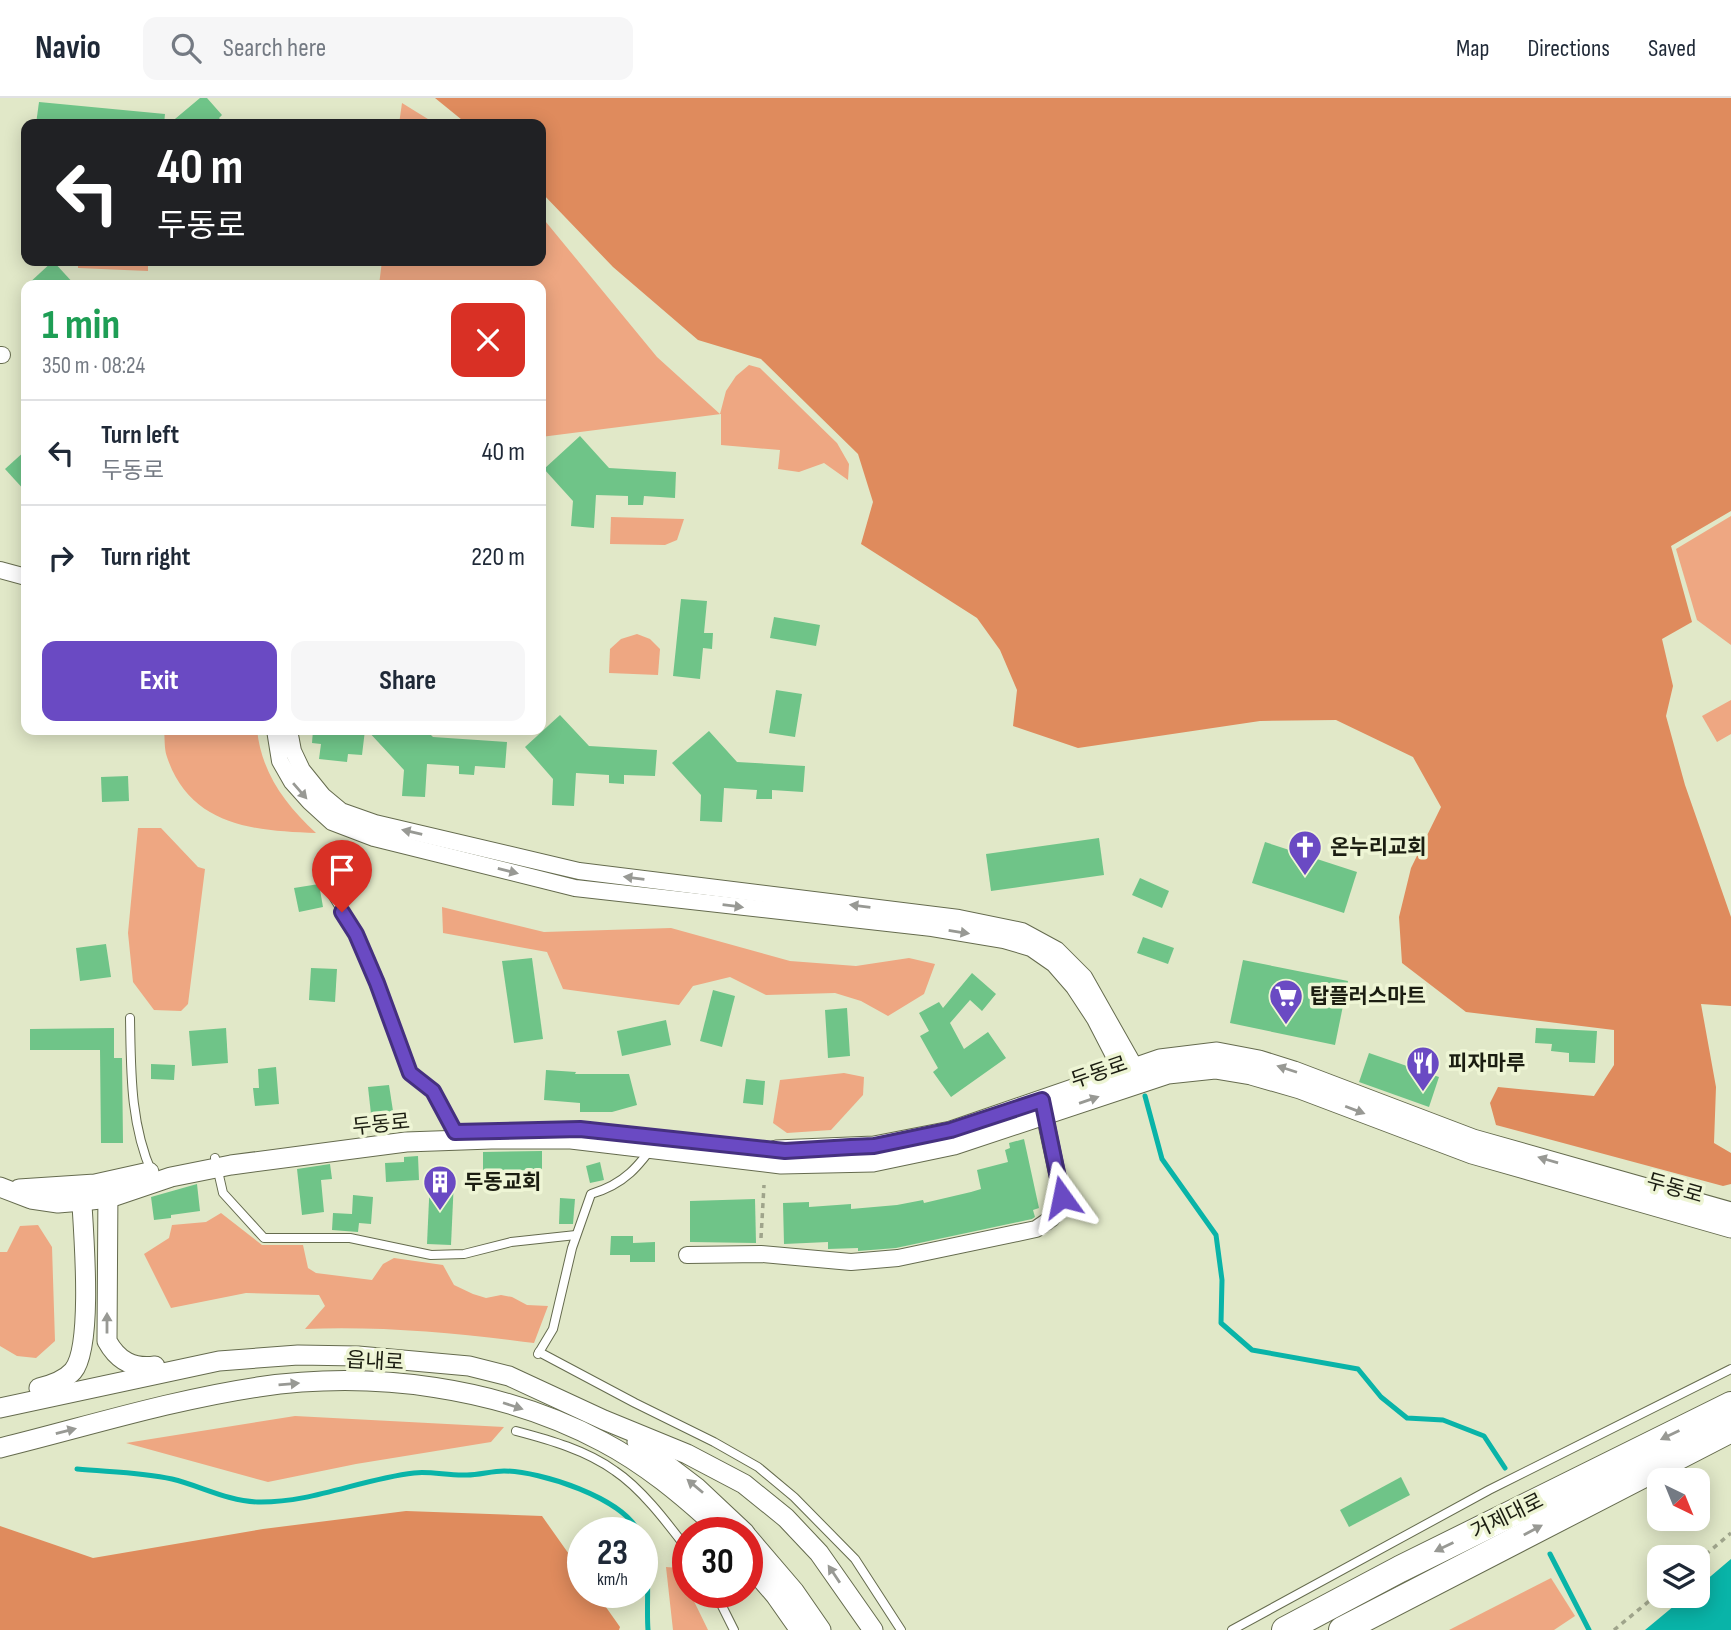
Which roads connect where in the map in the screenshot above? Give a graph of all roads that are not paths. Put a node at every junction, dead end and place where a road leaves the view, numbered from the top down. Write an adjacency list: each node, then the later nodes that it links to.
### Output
1 (0, 570): 2 (street)
2 (21, 576)
3 (276, 735): 7 (street, one-way to 7)
4 (290, 735): 7 (street, one-way to 4)
5 (329, 890): 9 (lane)
6 (130, 1018): 12 (lane)
7 (1133, 1077): 8 (street, 두동로); 17 (street, 두동로, one-way to 7); 19 (street, 두동로, one-way to 19)
8 (1043, 1108): 10 (street, 두동로); 21 (street)
9 (457, 1136): 10 (street, 두동로); 11 (street, 두동로)
10 (655, 1143): 20 (lane)
11 (216, 1163): 12 (street, 두동로); 20 (lane)
12 (155, 1176): 14 (street, 두동로)
13 (6, 1189): 15 (street, 두동로); 16 (street, 두동로)
14 (115, 1190): 15 (street, 두동로); 22 (street, one-way to 14)
15 (81, 1193): 16 (street, 두동로); 18 (street)
16 (58, 1203): 18 (street)
17 (1731, 1212)
18 (83, 1227): 24 (street)
19 (1731, 1228)
20 (576, 1235): 43 (lane)
21 (687, 1255)
22 (219, 1361): 26 (street, 읍내로); 27 (street, 읍내로)
23 (1731, 1368): 44 (lane)
24 (0, 1399)
25 (1731, 1405): 45 (highway, 거제대로, one-way to 45)
26 (0, 1408)
27 (604, 1420): 32 (street, one-way to 27); 42 (street, one-way to 27)
28 (1731, 1429): 46 (highway, 거제대로, one-way to 28)
29 (516, 1431): 33 (lane)
30 (0, 1447): 31 (street, 읍내로, one-way to 31)
31 (705, 1517)
32 (729, 1517)
33 (672, 1530)
34 (763, 1554): 41 (street)
35 (763, 1576): 40 (highway)
36 (763, 1586): 39 (highway)
37 (723, 1608): 38 (lane)
38 (734, 1630)
39 (787, 1630)
40 (804, 1630)
41 (821, 1630)
42 (873, 1630)
43 (901, 1630)
44 (1232, 1630)
45 (1285, 1630)
46 (1342, 1630)

